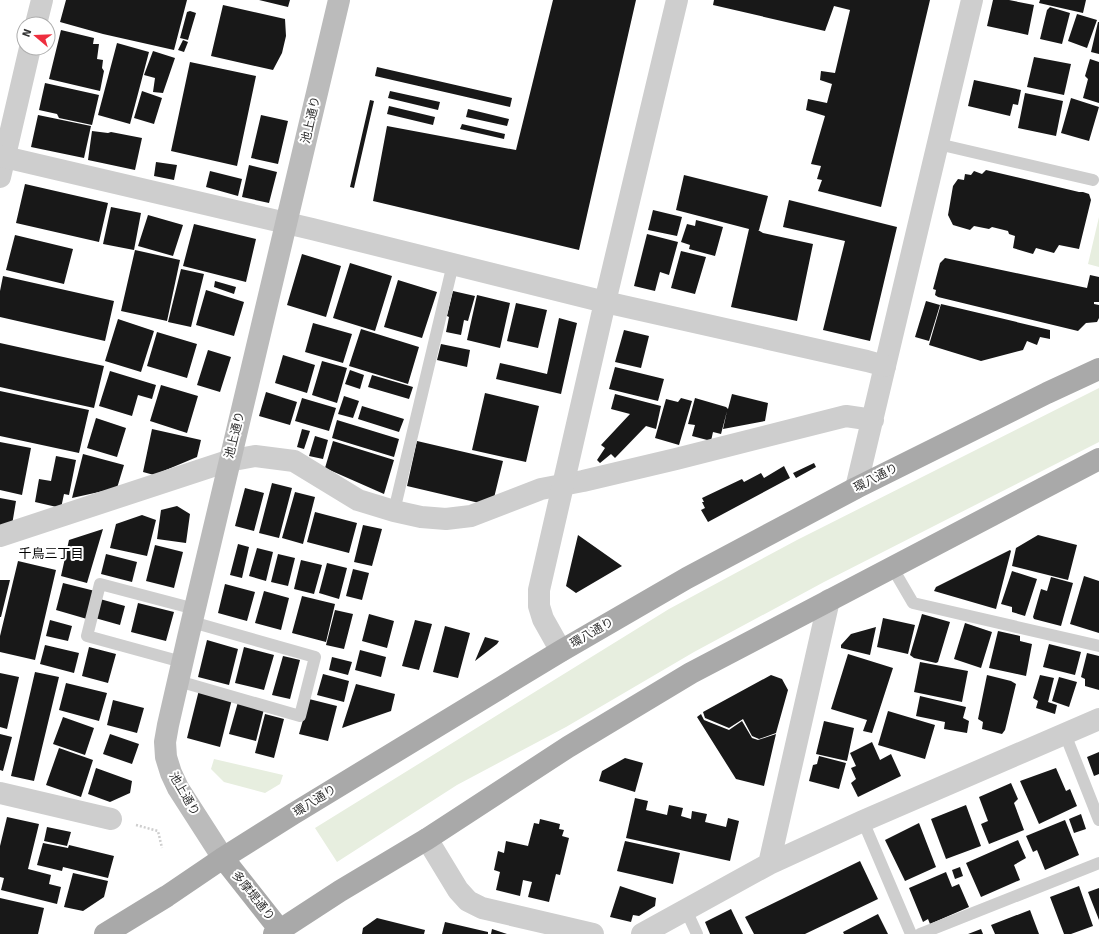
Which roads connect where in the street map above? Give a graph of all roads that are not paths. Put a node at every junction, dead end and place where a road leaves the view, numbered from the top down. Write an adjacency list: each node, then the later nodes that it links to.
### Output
1 (42, 0): 5 (street)
2 (339, 0): 10 (main road, 池上通り)
3 (677, 0): 12 (street)
4 (972, 0): 7 (street)
5 (38, 16)
6 (28, 56): 8 (street)
7 (938, 144): 9 (lane); 13 (street)
8 (2, 163): 10 (street)
9 (1092, 180)
10 (287, 224): 11 (street); 17 (main road, 池上通り)
11 (453, 264): 12 (street); 20 (lane)
12 (605, 302): 13 (street); 18 (street)
13 (885, 366): 15 (street)
14 (1099, 369): 19 (main road, 環八通り)
15 (872, 420): 18 (street); 19 (street)
16 (1099, 459): 22 (main road)
17 (228, 461): 20 (street); 21 (street); 24 (main road, 池上通り)
18 (563, 485): 20 (street); 26 (street)
19 (856, 488): 26 (main road, 環八通り)
20 (394, 511)
21 (0, 536)
22 (892, 567): 23 (main road); 25 (lane)
23 (829, 600): 34 (main road); 37 (street)
24 (193, 616): 27 (main road, 池上通り); 27 (lane); 27 (lane)
25 (1099, 646)
26 (561, 651): 35 (main road, 環八通り)
27 (180, 671): 35 (main road, 池上通り)
28 (1099, 719): 29 (street)
29 (1065, 734): 32 (lane); 33 (street)
30 (0, 793): 31 (street)
31 (111, 819)
32 (1099, 820)
33 (863, 821): 37 (street); 44 (lane)
34 (427, 839): 39 (main road); 41 (street)
35 (223, 858): 39 (main road, 多摩堤通り); 40 (main road, 環八通り)
36 (1099, 863): 45 (lane)
37 (769, 864): 38 (street)
38 (686, 910): 42 (street); 43 (lane)
39 (279, 933)
40 (105, 934)
41 (593, 934)
42 (642, 934)
43 (697, 934)
44 (911, 934)
45 (920, 934)

